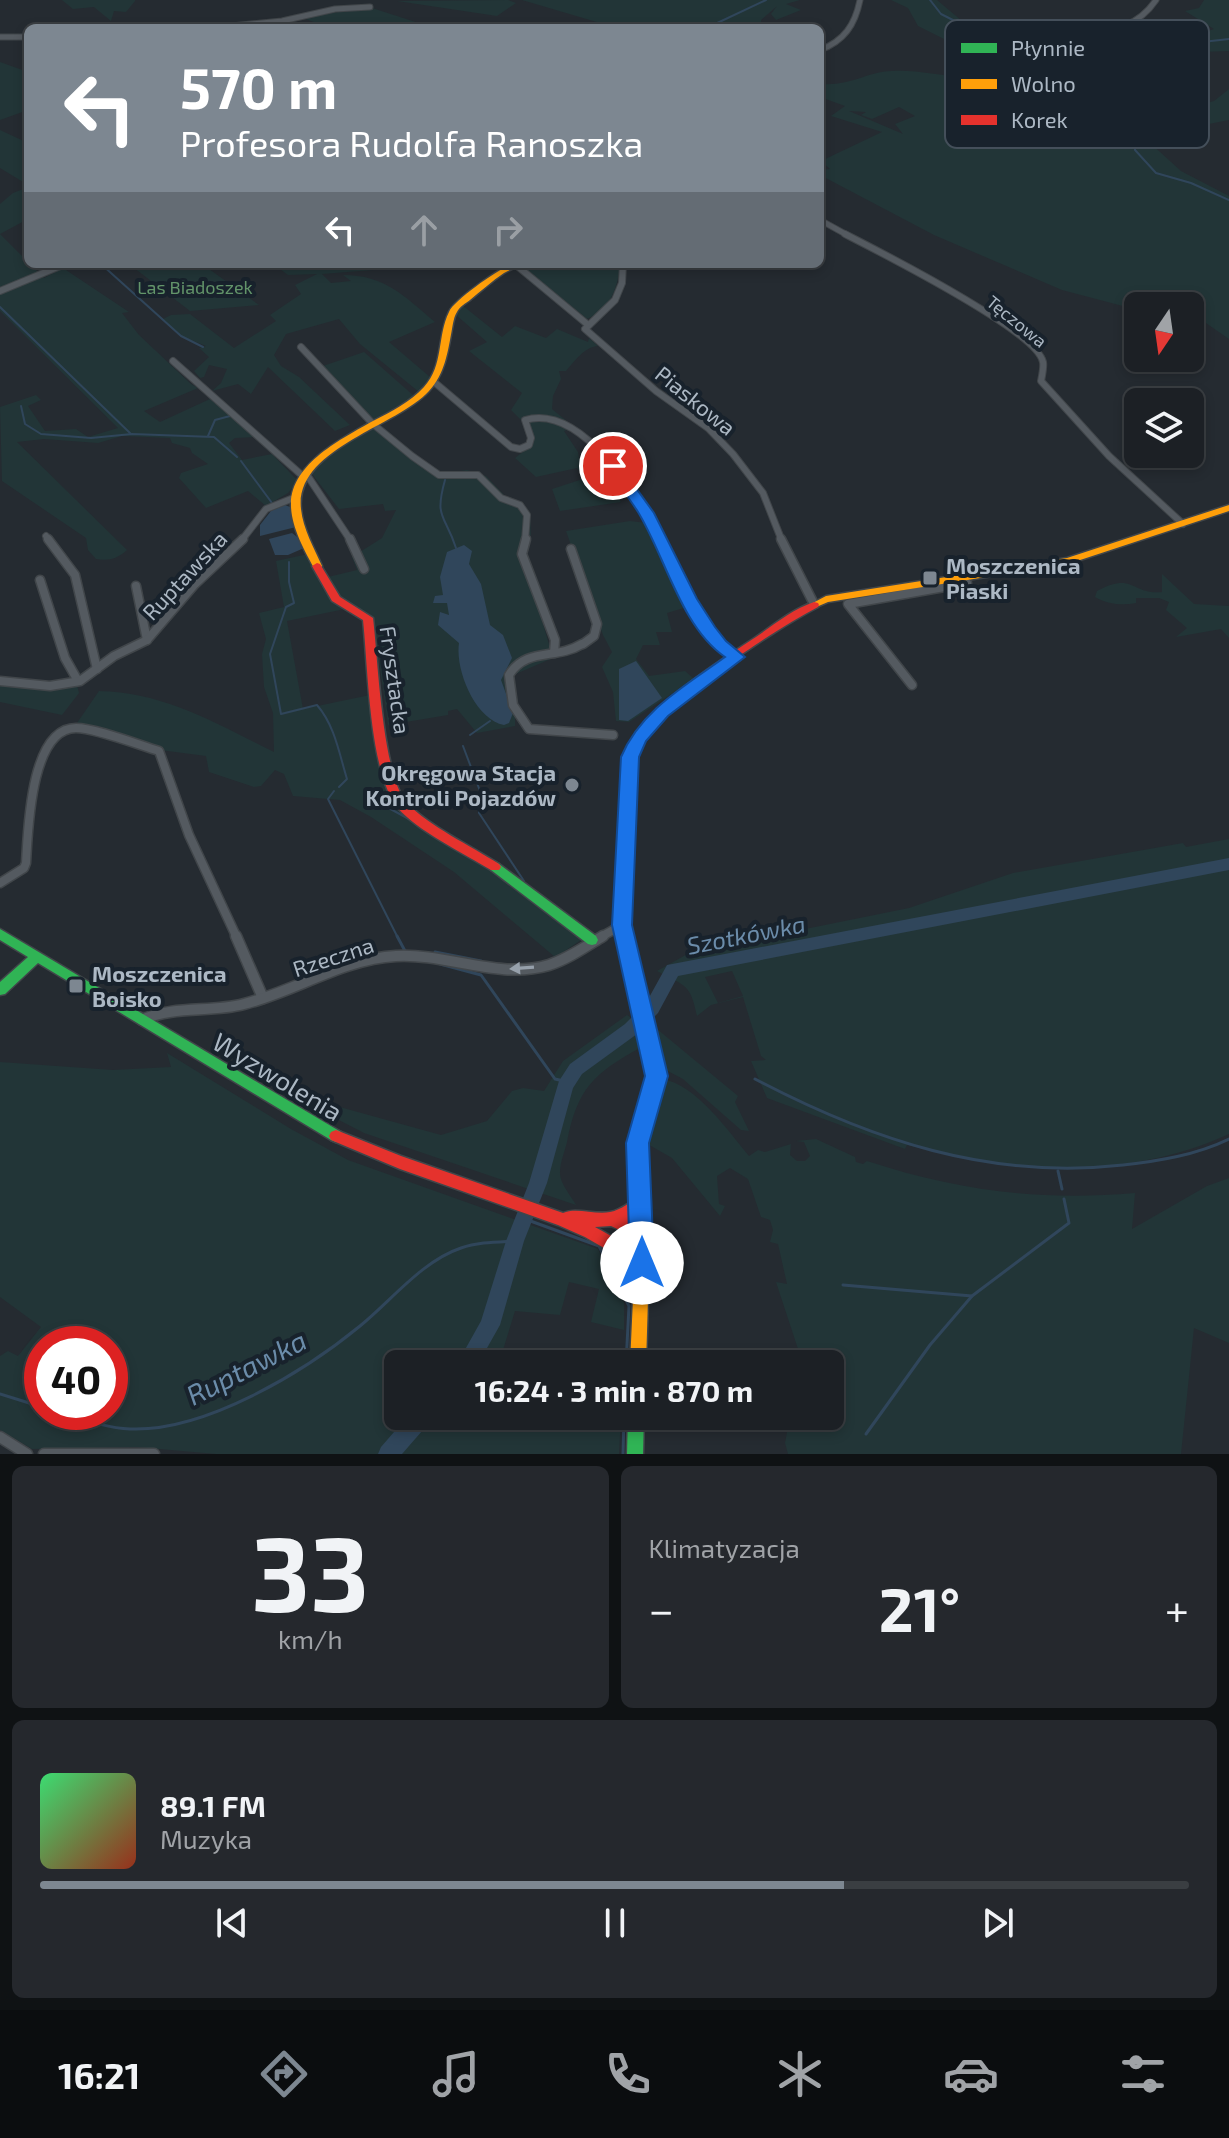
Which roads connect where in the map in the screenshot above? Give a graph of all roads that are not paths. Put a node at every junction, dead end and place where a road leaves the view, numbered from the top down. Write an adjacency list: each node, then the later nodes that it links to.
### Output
1 (860, 0): 8 (street)
2 (1156, 0): 4 (street)
3 (370, 7): 5 (street)
4 (1138, 20)
5 (252, 24)
6 (0, 37): 7 (street)
7 (24, 37)
8 (824, 49)
9 (824, 222): 23 (street, Tęczowa)
10 (57, 268): 14 (street)
11 (508, 268): 18 (street)
12 (521, 268): 15 (street, Piaskowa)
13 (623, 268): 15 (street)
14 (0, 291)
15 (587, 324): 30 (street, Piaskowa)
16 (301, 347): 19 (street)
17 (173, 361): 20 (street)
18 (433, 381): 19 (street); 33 (street)
19 (373, 424): 20 (street); 32 (street)
20 (306, 476): 21 (street); 26 (street)
21 (296, 497): 31 (street, Ruptawska); 42 (street, Frysztacka)
22 (1229, 508): 23 (street)
23 (1183, 524): 27 (street)
24 (46, 536): 34 (street)
25 (571, 549): 32 (street)
26 (364, 569)
27 (961, 578): 30 (street); 37 (street)
28 (40, 580): 36 (street)
29 (136, 586): 31 (street)
30 (814, 604): 33 (street)
31 (147, 640): 34 (street, Ruptawska)
32 (554, 653): 38 (street)
33 (737, 657): 40 (street)
34 (97, 669): 36 (street, Ruptawska)
35 (0, 681): 36 (street, Ruptawska)
36 (78, 681)
37 (912, 685)
38 (613, 735)
39 (0, 883): 45 (street)
40 (622, 925): 42 (street, Rzeczna); 47 (street)
41 (0, 934): 43 (street, Wyzwolenia)
42 (592, 940): 45 (street, Rzeczna, one-way to 45)
43 (37, 957): 44 (street); 46 (street, Wyzwolenia)
44 (0, 990)
45 (263, 998): 46 (street, Rzeczna)
46 (142, 1020): 48 (street, Wyzwolenia)
47 (641, 1203): 49 (street); 50 (street)
48 (547, 1212): 49 (street); 51 (street)
49 (616, 1221): 50 (street)
50 (643, 1234): 51 (street); 52 (street)
51 (612, 1241): 52 (street)
52 (642, 1263): 53 (street)
53 (639, 1350)
54 (636, 1430): 59 (street)
55 (0, 1437): 56 (street)
56 (27, 1454)
57 (44, 1454): 58 (street)
58 (154, 1454)
59 (635, 1454)

